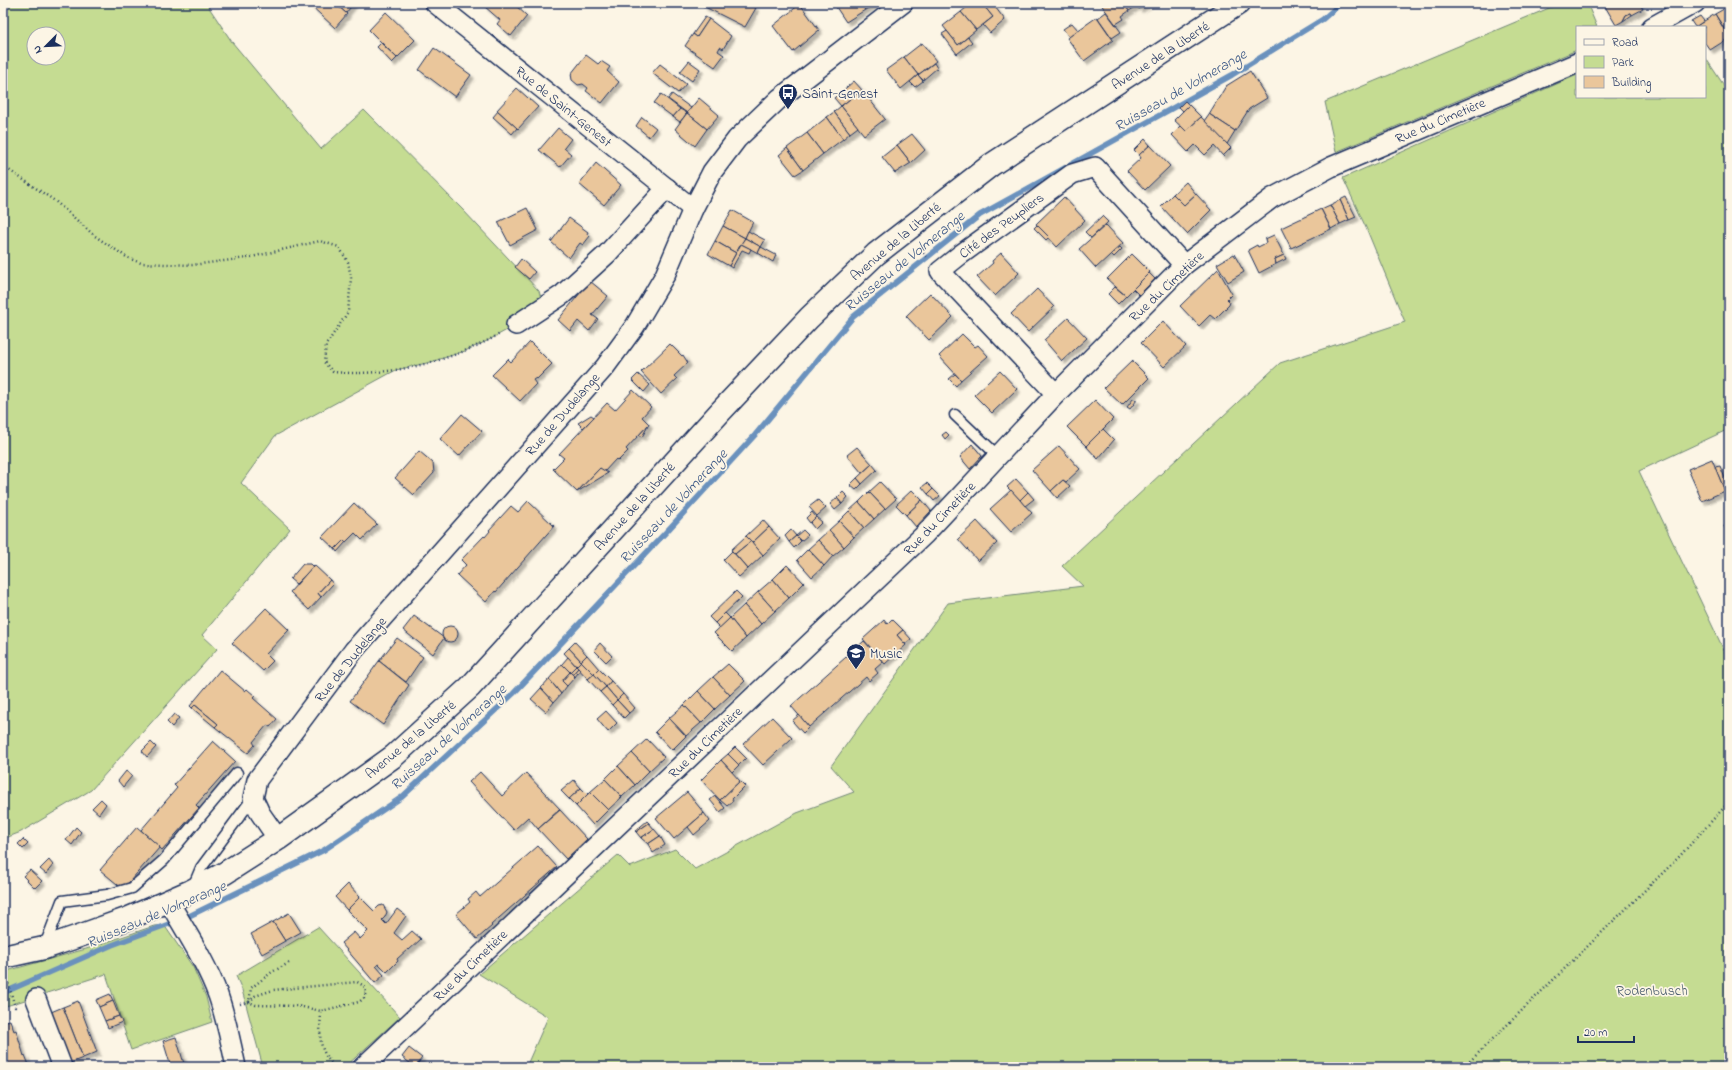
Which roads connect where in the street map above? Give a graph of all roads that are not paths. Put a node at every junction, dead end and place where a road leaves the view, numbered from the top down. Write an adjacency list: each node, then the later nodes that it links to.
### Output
1 (435, 3): 7 (street, Rue de Saint-Genest)
2 (903, 3): 8 (street, Rue de Dudelange)
3 (1239, 3): 16 (main road, Avenue de la Liberté)
4 (1695, 3): 5 (street)
5 (1654, 26)
6 (1576, 63): 9 (street, Rue du Cimetière)
7 (667, 188): 8 (street, Rue de Saint-Genest); 10 (street)
8 (693, 209): 15 (street, Rue de Dudelange)
9 (1184, 265): 11 (street, Rue du Cimetière); 11 (street, Cité des Peupliers)
10 (516, 324)
11 (1056, 394): 13 (street, Rue du Cimetière)
12 (955, 415): 13 (lane)
13 (998, 456): 24 (street, Rue du Cimetière)
14 (237, 773): 19 (lane)
15 (253, 798): 16 (street); 17 (lane)
16 (278, 840): 17 (main road, Avenue de la Liberté)
17 (191, 891): 18 (main road, Avenue de la Liberté)
18 (169, 902): 19 (main road, Avenue de la Liberté); 23 (street)
19 (44, 948): 20 (main road, Avenue de la Liberté)
20 (4, 964)
21 (36, 999): 22 (street)
22 (62, 1067)
23 (236, 1067)
24 (363, 1067)

